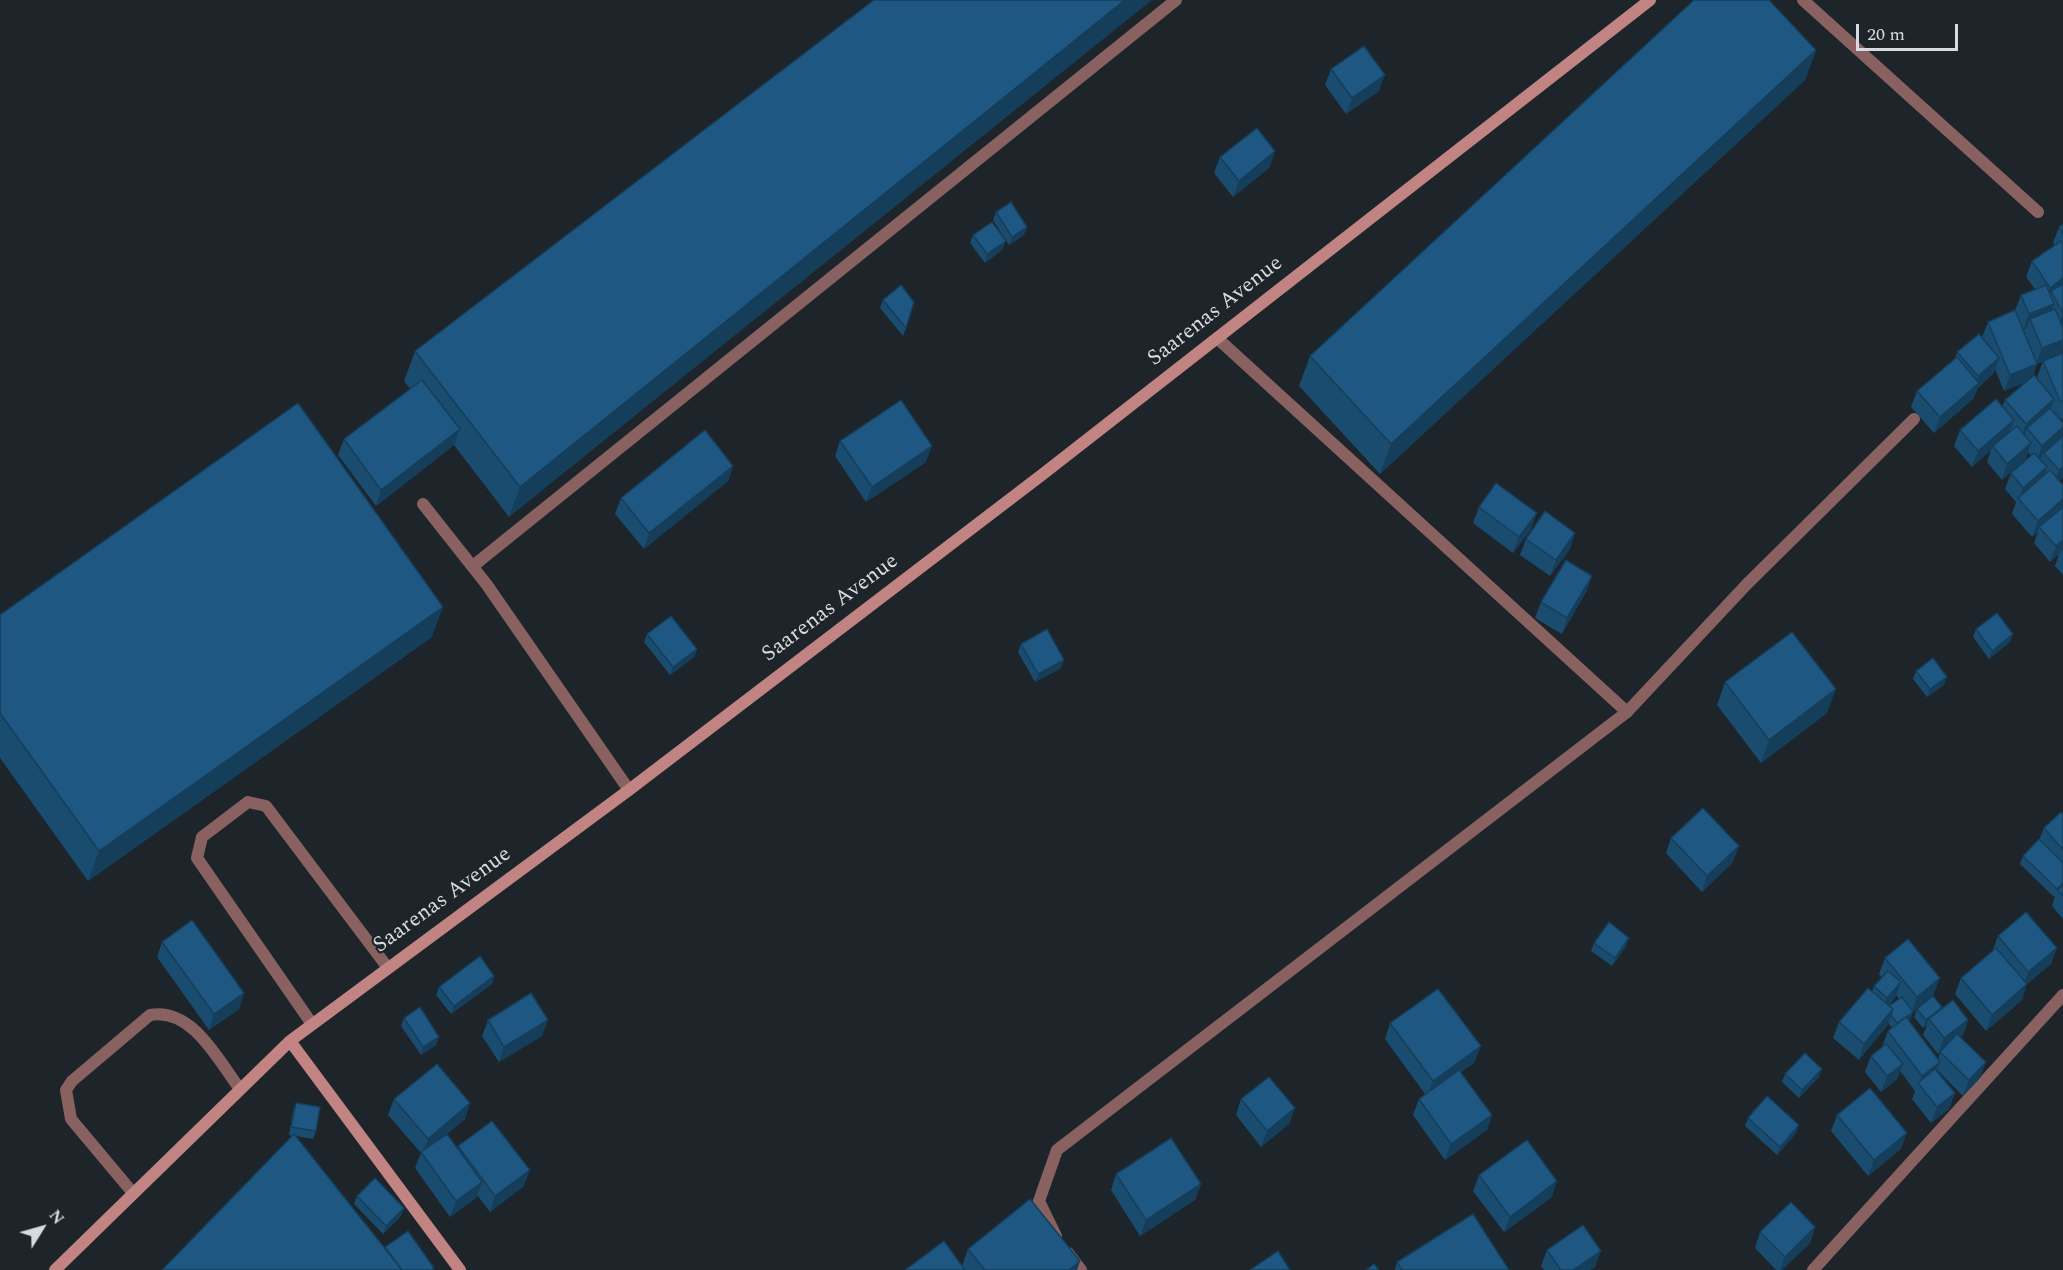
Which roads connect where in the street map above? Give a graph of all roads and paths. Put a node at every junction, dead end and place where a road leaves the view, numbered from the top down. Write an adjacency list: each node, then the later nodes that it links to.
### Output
1 (1176, 0): 8 (street)
2 (1650, 0): 5 (main road, Saarenas Avenue)
3 (1803, 0): 4 (street)
4 (2038, 212)
5 (1217, 338): 9 (street); 10 (main road, Saarenas Avenue)
6 (1914, 419): 9 (street)
7 (423, 504): 8 (street)
8 (473, 566): 10 (street)
9 (1627, 712): 19 (street)
10 (629, 790): 11 (main road, Saarenas Avenue)
11 (388, 968): 13 (main road, Saarenas Avenue); 13 (street)
12 (2063, 995): 20 (street)
13 (312, 1024): 14 (main road, Saarenas Avenue)
14 (290, 1041): 15 (main road, Saarenas Avenue); 18 (main road)
15 (240, 1089): 16 (main road, Saarenas Avenue); 16 (street)
16 (133, 1193): 17 (main road, Saarenas Avenue)
17 (55, 1270)
18 (460, 1270)
19 (1081, 1270)
20 (1813, 1270)

